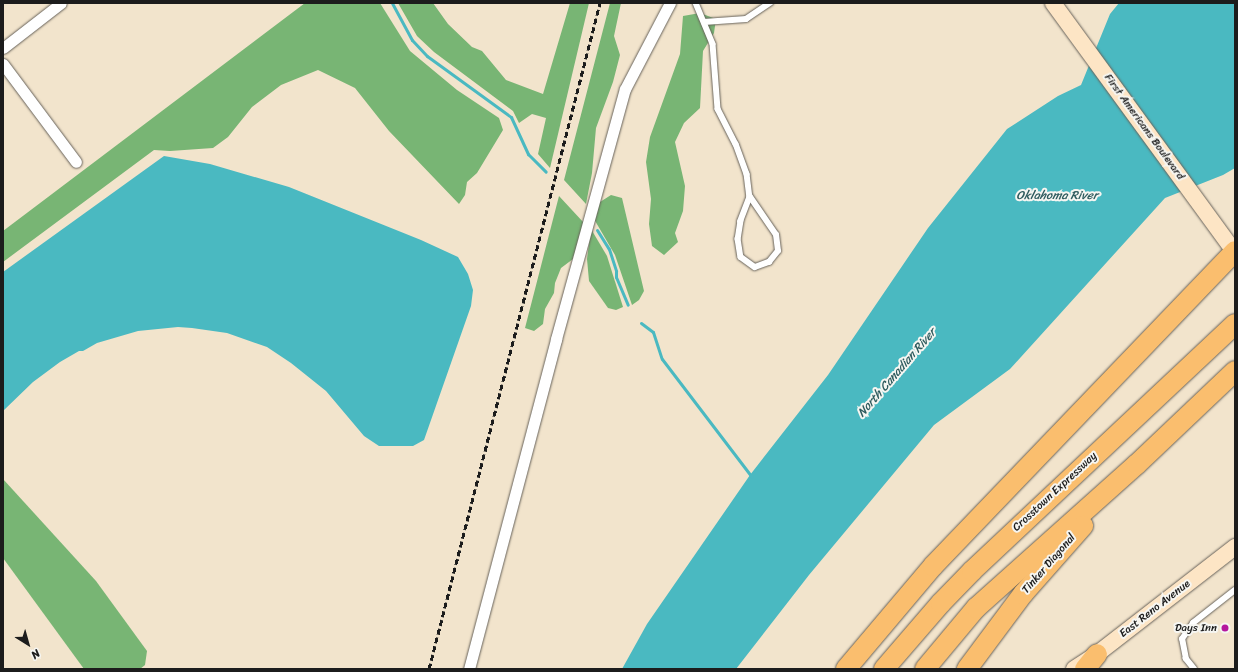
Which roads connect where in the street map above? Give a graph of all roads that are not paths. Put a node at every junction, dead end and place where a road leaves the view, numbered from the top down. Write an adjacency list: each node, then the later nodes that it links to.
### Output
1 (61, 3): 7 (street)
2 (670, 3): 18 (street)
3 (696, 3): 6 (lane)
4 (770, 3): 6 (lane)
5 (1053, 3): 11 (main road, First Americans Boulevard)
6 (704, 22): 10 (lane)
7 (3, 48)
8 (3, 64): 9 (street)
9 (76, 162)
10 (750, 197): 10 (lane)
11 (1235, 252): 19 (highway)
12 (1235, 324): 20 (highway, Crosstown Expressway)
13 (1235, 371): 14 (highway)
14 (1137, 464): 21 (highway); 22 (highway, Tinker Diagonal)
15 (1235, 547): 17 (main road, East Reno Avenue)
16 (1235, 590): 24 (lane)
17 (1091, 662): 23 (main road, East Reno Avenue)
18 (469, 669)
19 (846, 669)
20 (884, 669)
21 (925, 669)
22 (967, 669)
23 (1074, 669)
24 (1194, 669)

